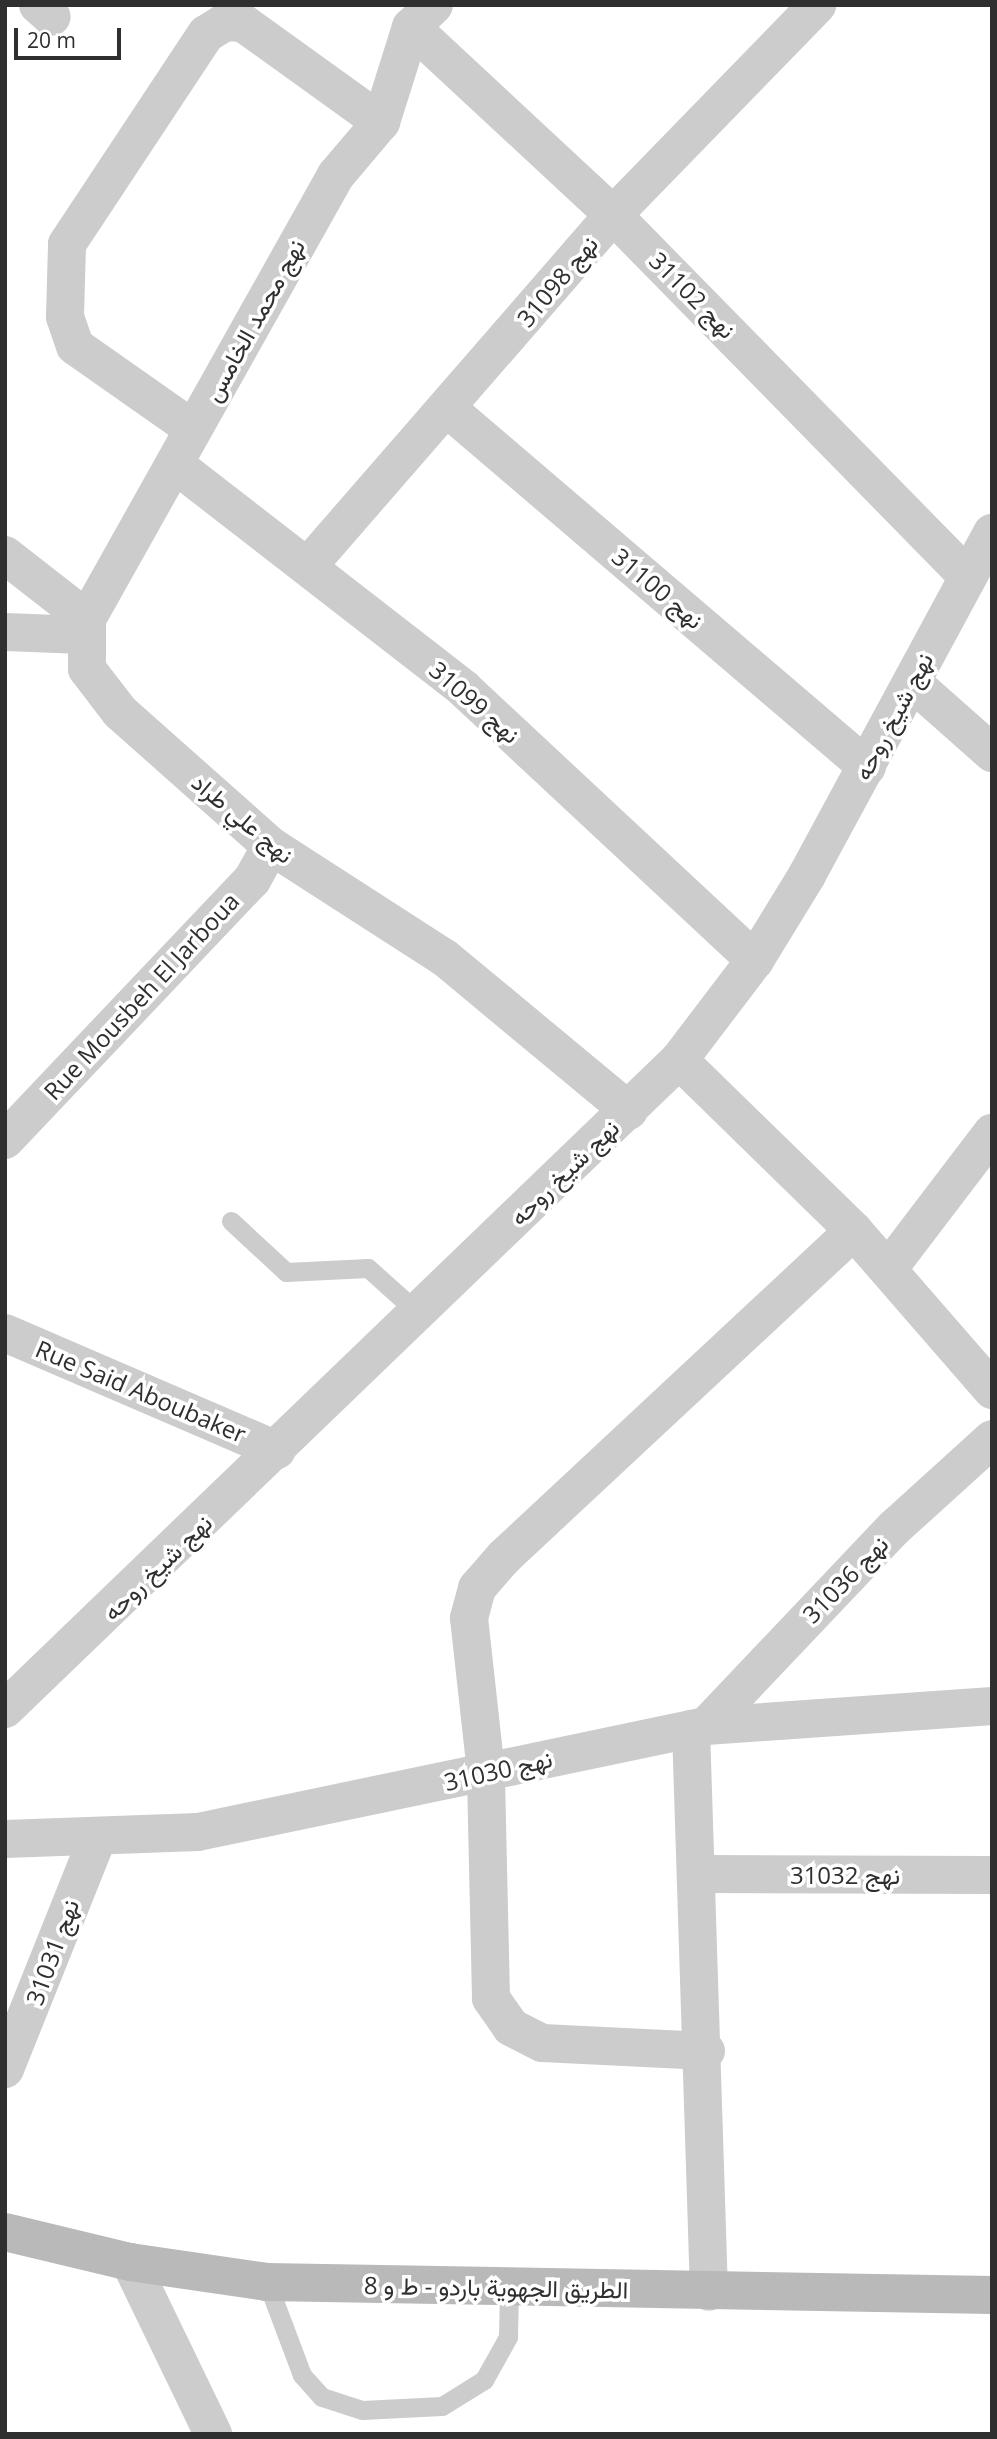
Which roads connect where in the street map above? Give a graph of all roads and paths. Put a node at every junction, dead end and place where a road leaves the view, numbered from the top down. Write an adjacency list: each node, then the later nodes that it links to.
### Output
1 (817, 5): 4 (street, نهج 31098)
2 (423, 16): 3 (street); 4 (street, نهج 31102)
3 (381, 122): 6 (street, نهج محمد الخامس); 6 (street)
4 (612, 215): 5 (street, نهج 31098); 11 (street, نهج 31102)
5 (448, 409): 10 (street, نهج 31098); 16 (street, نهج 31100)
6 (193, 429): 7 (street, نهج محمد الخامس)
7 (177, 466): 10 (street, نهج 31099); 12 (street)
8 (992, 533): 11 (street, نهج شيخ روحه)
9 (5, 555): 12 (street)
10 (308, 566): 18 (street, نهج 31099)
11 (965, 574): 14 (street, نهج شيخ روحه)
12 (86, 627): 13 (street); 17 (street, نهج علي طراد)
13 (5, 632)
14 (913, 683): 15 (street); 16 (street, نهج شيخ روحه)
15 (992, 753)
16 (867, 767): 18 (street, نهج شيخ روحه)
17 (271, 846): 20 (street, نهج علي طراد); 22 (street, Rue Mousbeh El Jarboua)
18 (755, 960): 19 (street, نهج شيخ روحه)
19 (679, 1060): 20 (street, نهج شيخ روحه); 24 (street)
20 (629, 1111): 26 (street, نهج شيخ روحه)
21 (992, 1133): 25 (street)
22 (5, 1140)
23 (231, 1222): 26 (lane)
24 (854, 1231): 25 (street); 34 (street)
25 (890, 1268): 28 (street)
26 (417, 1312): 30 (street, نهج شيخ روحه)
27 (5, 1333): 30 (street, Rue Said Aboubaker)
28 (992, 1390)
29 (992, 1439): 33 (street, نهج 31036)
30 (277, 1450): 32 (street, نهج شيخ روحه)
31 (992, 1706): 33 (street, نهج 31030)
32 (5, 1709)
33 (699, 1728): 34 (street, نهج 31030); 37 (street)
34 (486, 1772): 36 (street, نهج 31030); 39 (street)
35 (5, 1839): 36 (street, نهج 31030)
36 (97, 1839): 40 (street, نهج 31031)
37 (698, 1874): 38 (street, نهج 31032); 39 (street)
38 (992, 1875)
39 (706, 2051): 45 (street)
40 (5, 2070)
41 (5, 2232): 42 (main road, الطريق الجهوية باردو - ط و 8)
42 (130, 2262): 43 (main road, الطريق الجهوية باردو - ط و 8); 47 (street)
43 (267, 2282): 44 (main road, الطريق الجهوية باردو - ط و 8); 44 (lane)
44 (509, 2288): 45 (main road, الطريق الجهوية باردو - ط و 8)
45 (709, 2292): 46 (main road, الطريق الجهوية باردو - ط و 8)
46 (992, 2295)
47 (213, 2434)

